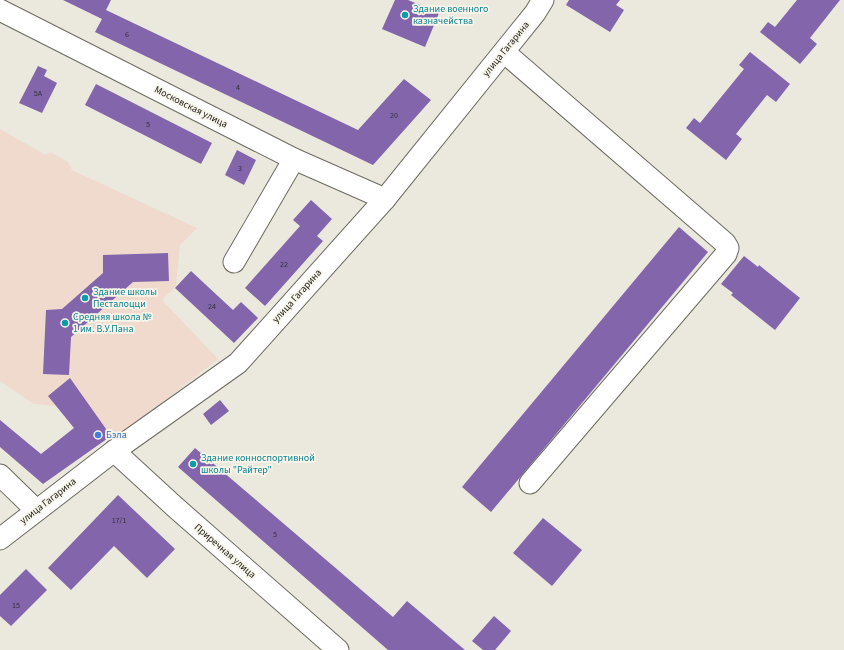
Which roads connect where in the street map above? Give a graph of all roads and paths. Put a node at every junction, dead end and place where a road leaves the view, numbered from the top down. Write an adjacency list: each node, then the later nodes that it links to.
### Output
1 (543, 0): 3 (street, улица Гагарина)
2 (0, 10): 4 (street, Московская улица)
3 (504, 52): 5 (street, улица Гагарина); 9 (street)
4 (294, 159): 5 (street, Московская улица); 6 (street)
5 (385, 199): 7 (street, улица Гагарина)
6 (234, 262)
7 (114, 450): 10 (street, улица Гагарина); 12 (street, Приречная улица)
8 (0, 475): 10 (street)
9 (530, 483)
10 (36, 510): 11 (street, улица Гагарина)
11 (0, 539)
12 (338, 650)

